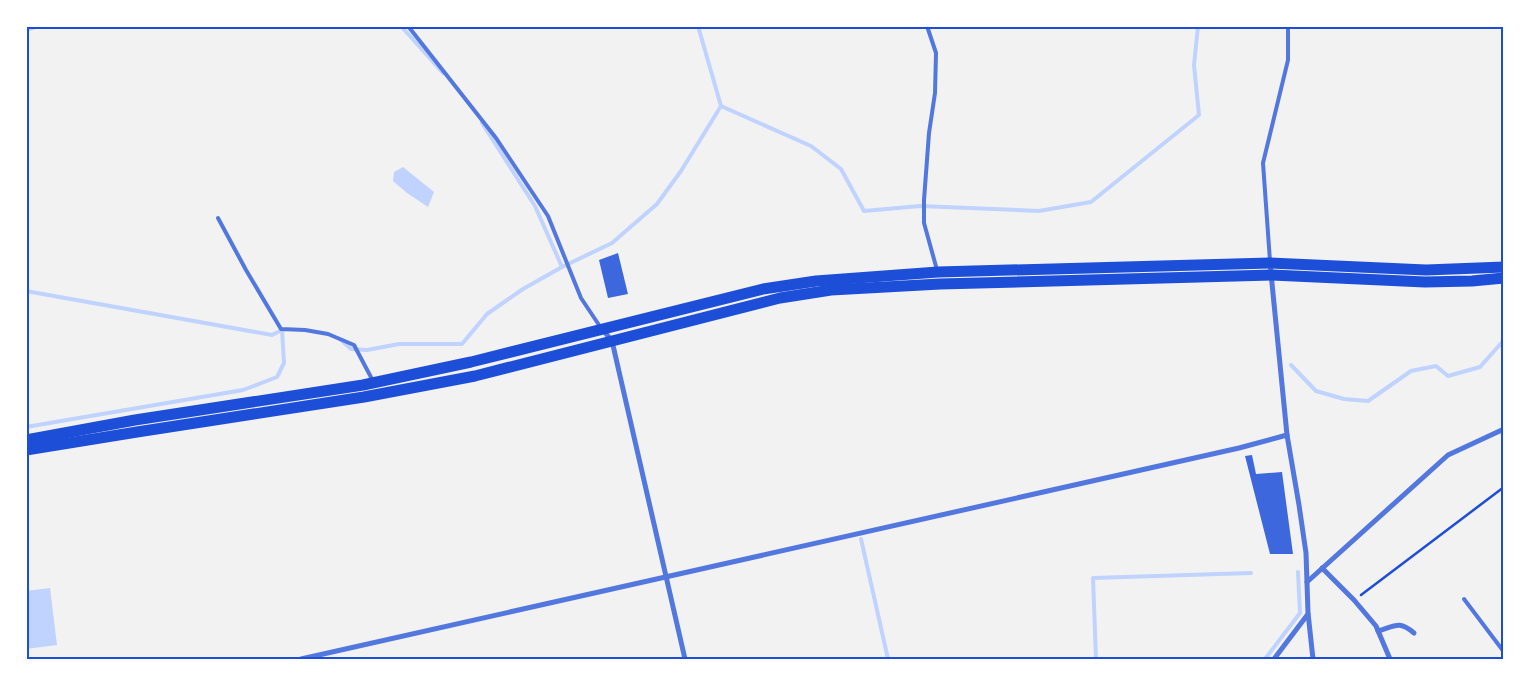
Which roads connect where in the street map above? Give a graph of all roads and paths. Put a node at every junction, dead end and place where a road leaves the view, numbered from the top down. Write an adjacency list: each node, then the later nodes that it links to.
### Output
1 (408, 26): 10 (lane)
2 (928, 26): 8 (lane)
3 (1288, 26): 5 (lane)
4 (218, 218): 12 (lane)
5 (1270, 263): 6 (main road); 7 (street); 8 (main road)
6 (1504, 268)
7 (1272, 275): 8 (main road); 9 (main road); 15 (street)
8 (939, 278): 10 (main road); 11 (main road)
9 (1504, 278)
10 (603, 330): 11 (street); 12 (main road)
11 (612, 342): 13 (main road); 20 (street)
12 (374, 383): 13 (lane); 16 (main road)
13 (376, 395): 17 (main road)
14 (1504, 429): 19 (street)
15 (1287, 435): 20 (street); 21 (street)
16 (26, 440)
17 (26, 450)
18 (1504, 487): 23 (path)
19 (1322, 568): 21 (street); 23 (street)
20 (667, 577): 28 (street); 29 (street)
21 (1307, 582): 24 (street)
22 (1464, 598): 27 (lane)
23 (1354, 600): 25 (street)
24 (1308, 613): 30 (street); 31 (street)
25 (1378, 631): 26 (street); 32 (street)
26 (1414, 633)
27 (1504, 652)
28 (301, 659)
29 (685, 659)
30 (1274, 659)
31 (1313, 659)
32 (1390, 659)

